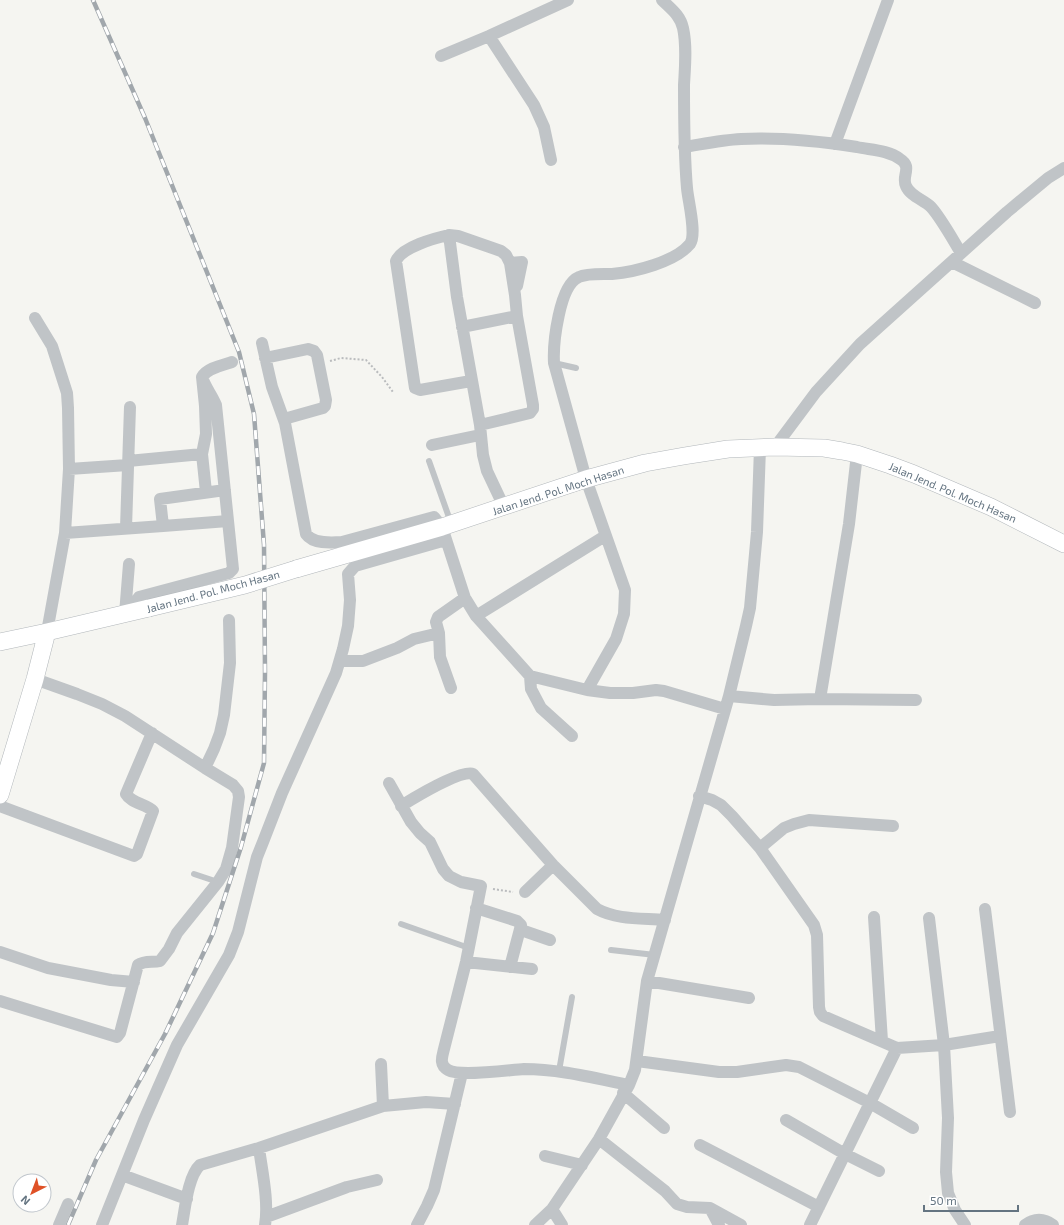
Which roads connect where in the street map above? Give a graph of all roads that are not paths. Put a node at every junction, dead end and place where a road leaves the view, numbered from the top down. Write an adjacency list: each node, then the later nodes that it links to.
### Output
1 (568, 0): 4 (street)
2 (662, 0): 7 (street)
3 (888, 0): 6 (street)
4 (489, 36): 5 (street); 8 (street)
5 (441, 56)
6 (835, 144): 7 (street); 11 (street)
7 (684, 147): 20 (street)
8 (550, 160)
9 (1064, 168): 11 (street)
10 (450, 235): 14 (street); 16 (street); 23 (street)
11 (961, 253): 12 (street)
12 (952, 262): 13 (street); 28 (street)
13 (1035, 303)
14 (517, 316): 16 (street); 26 (street)
15 (35, 318): 33 (street)
16 (462, 327): 23 (street)
17 (262, 343): 18 (street)
18 (265, 358): 25 (street); 25 (street)
19 (232, 362): 22 (street)
20 (554, 364): 21 (lane); 34 (street)
21 (576, 368)
22 (202, 377): 29 (street); 35 (street)
23 (471, 380): 26 (street)
24 (130, 407): 32 (street)
25 (284, 419): 41 (street)
26 (480, 430): 27 (street); 37 (street)
27 (432, 445)
28 (768, 447): 30 (main road, Jalan Jend. Pol. Moch Hasan); 34 (main road, Jalan Jend. Pol. Moch Hasan); 58 (street)
29 (202, 454): 32 (street); 36 (street)
30 (856, 454): 44 (main road, Jalan Jend. Pol. Moch Hasan); 59 (street)
31 (429, 461): 41 (lane)
32 (128, 463): 33 (street); 40 (street)
33 (70, 469): 42 (street)
34 (586, 479): 37 (main road, Jalan Jend. Pol. Moch Hasan); 43 (street)
35 (225, 490): 36 (street); 38 (street)
36 (206, 492): 39 (street)
37 (504, 507): 41 (main road, Jalan Jend. Pol. Moch Hasan)
38 (228, 520): 39 (street); 47 (street)
39 (163, 526): 40 (street)
40 (126, 528): 42 (street)
41 (446, 531): 46 (street); 47 (main road, Jalan Jend. Pol. Moch Hasan, bridge); 53 (street)
42 (65, 533): 50 (street)
43 (605, 536): 48 (street); 57 (street)
44 (1064, 544)
45 (129, 564): 47 (street)
46 (464, 598): 48 (street); 51 (street)
47 (136, 609): 50 (main road, Jalan Jend. Pol. Moch Hasan)
48 (476, 616): 54 (street)
49 (229, 620): 64 (street)
50 (47, 632): 52 (main road, Jalan Jend. Pol. Moch Hasan); 55 (main road)
51 (439, 633): 53 (street); 56 (street)
52 (0, 642)
53 (340, 661): 119 (street)
54 (530, 676): 57 (street); 63 (street)
55 (35, 679): 62 (street); 66 (main road)
56 (451, 688)
57 (587, 690): 61 (street)
58 (730, 696): 59 (street); 61 (street)
59 (820, 699): 60 (street)
60 (916, 700)
61 (725, 709): 67 (street)
62 (152, 733): 64 (street); 68 (street)
63 (572, 736)
64 (205, 768): 74 (street)
65 (388, 784): 69 (street)
66 (0, 795)
67 (699, 796): 71 (street); 80 (street)
68 (0, 806)
69 (402, 806): 72 (street); 76 (street)
70 (893, 826): 71 (street)
71 (760, 848): 97 (street)
72 (553, 865): 75 (street); 80 (street)
73 (194, 874): 74 (lane)
74 (218, 882): 92 (street)
75 (525, 892)
76 (476, 908): 82 (street); 84 (street)
77 (985, 909): 96 (street)
78 (874, 917): 97 (street)
79 (929, 918): 98 (street)
80 (665, 920): 87 (street)
81 (401, 924): 84 (lane)
82 (520, 929): 83 (street); 89 (street)
83 (550, 940)
84 (469, 948): 88 (street)
85 (611, 950): 87 (lane)
86 (0, 952): 92 (street)
87 (655, 955): 91 (street)
88 (466, 962): 89 (street); 103 (street)
89 (510, 967): 90 (street)
90 (532, 969)
91 (647, 981): 94 (street); 100 (street)
92 (134, 982): 95 (street)
93 (572, 997): 102 (lane)
94 (749, 998)
95 (0, 1001)
96 (1000, 1036): 98 (street); 108 (street)
97 (882, 1041): 99 (street)
98 (944, 1045): 99 (street); 136 (street)
99 (897, 1048): 105 (street)
100 (637, 1061): 104 (street); 105 (street)
101 (381, 1064): 107 (street)
102 (559, 1071): 103 (street); 104 (street)
103 (462, 1073): 106 (street)
104 (626, 1089): 110 (street); 112 (street)
105 (870, 1103): 111 (street); 115 (street)
106 (455, 1104): 107 (street); 130 (street)
107 (383, 1106): 114 (street)
108 (1010, 1112)
109 (786, 1120): 115 (street)
110 (664, 1128)
111 (913, 1128)
112 (599, 1139): 117 (street); 124 (street)
113 (700, 1145): 123 (street)
114 (259, 1148): 121 (street); 126 (street)
115 (845, 1154): 118 (street); 123 (street)
116 (545, 1156): 117 (street)
117 (582, 1165): 125 (street)
118 (879, 1172)
119 (122, 1175): 121 (street); 128 (street)
120 (377, 1180): 126 (street)
121 (187, 1199): 129 (street)
122 (68, 1204): 127 (street)
123 (819, 1207): 135 (street)
124 (710, 1208): 133 (street); 134 (street)
125 (552, 1209): 131 (street); 132 (street)
126 (265, 1221)
127 (59, 1225)
128 (102, 1225)
129 (182, 1225)
130 (417, 1225)
131 (535, 1225)
132 (562, 1225)
133 (719, 1225)
134 (742, 1225)
135 (810, 1225)
136 (965, 1225)
137 (1025, 1225): 138 (street)
138 (1053, 1225)

